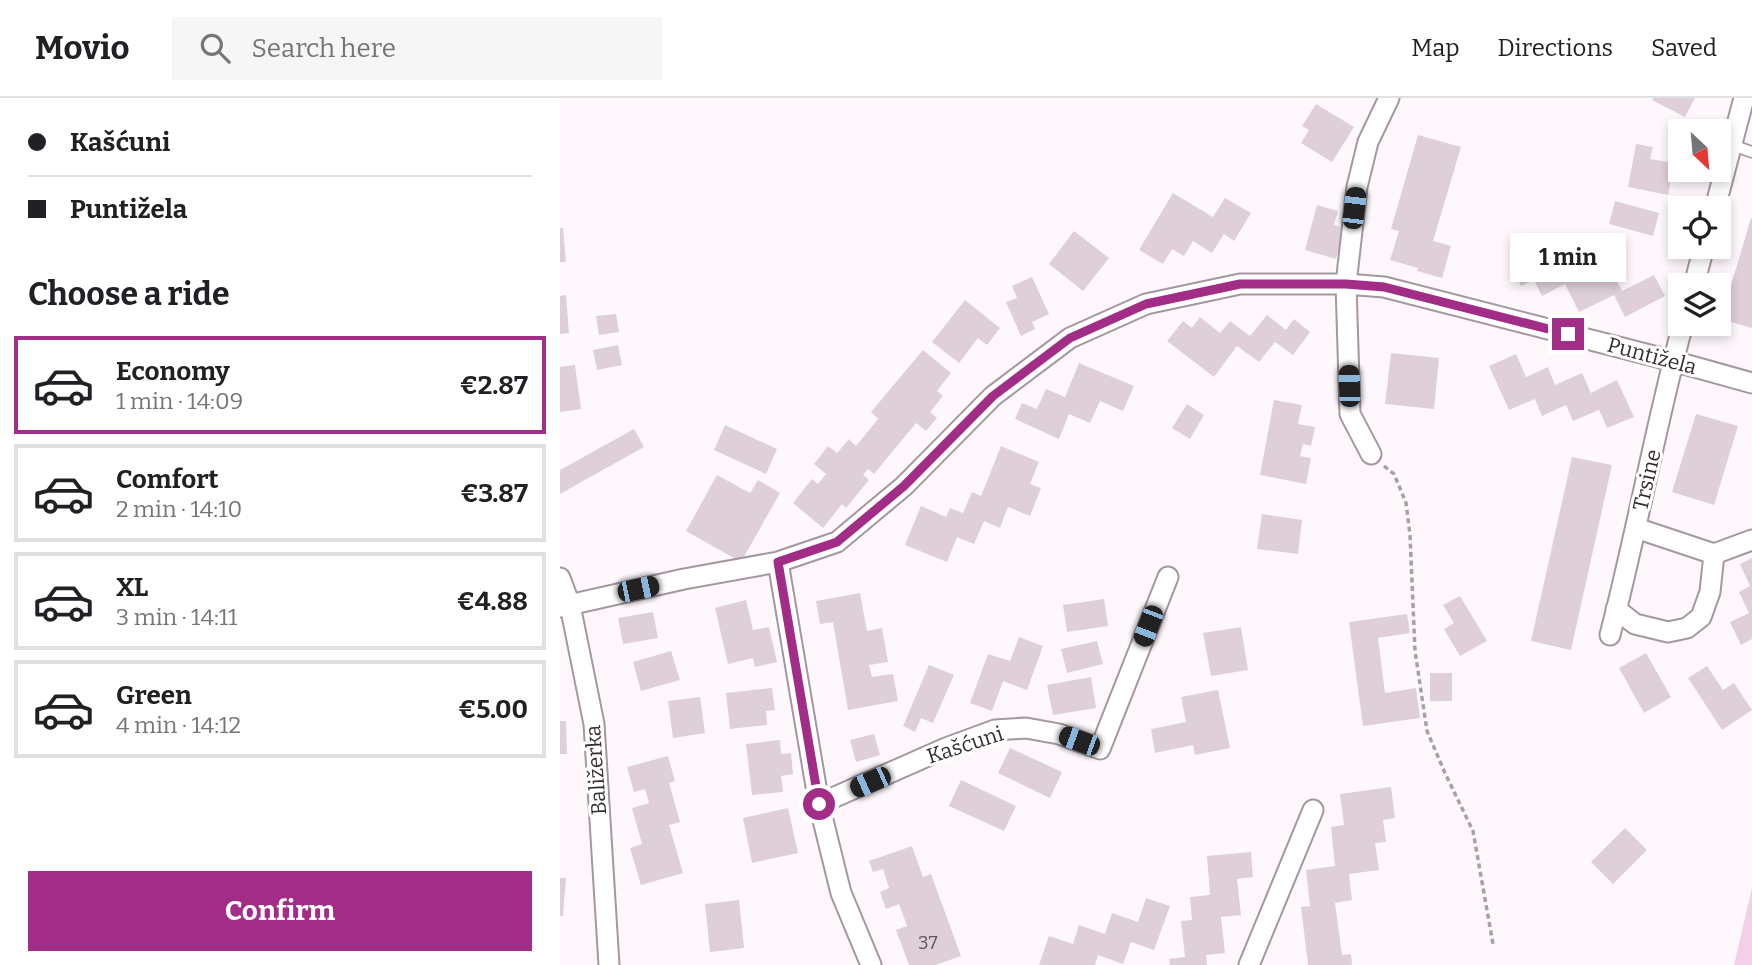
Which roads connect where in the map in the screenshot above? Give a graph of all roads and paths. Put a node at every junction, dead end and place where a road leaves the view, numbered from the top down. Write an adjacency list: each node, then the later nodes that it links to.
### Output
1 (1389, 98): 6 (street)
2 (1744, 98): 3 (street)
3 (1732, 145): 4 (lane); 5 (street)
4 (1752, 152)
5 (1718, 196)
6 (1346, 284): 8 (street, Puntižela); 10 (street); 14 (street, Puntižela)
7 (1680, 336): 8 (street, Trsine)
8 (1673, 361): 9 (street, Puntižela); 11 (street, Trsine)
9 (1752, 383)
10 (1371, 454): 22 (path)
11 (1636, 528): 13 (street); 18 (street, Trsine)
12 (1752, 540): 13 (street)
13 (1714, 554): 18 (street)
14 (778, 562): 17 (street, Puntižela); 20 (street)
15 (1168, 576): 20 (street, Kašćuni)
16 (560, 578): 17 (street, Baližerka)
17 (565, 606): 23 (street, Baližerka)
18 (1616, 609): 19 (street, Trsine)
19 (1610, 635)
20 (819, 804): 24 (street)
21 (1313, 810): 25 (street)
22 (1493, 944)
23 (609, 965)
24 (871, 965)
25 (1249, 965)

